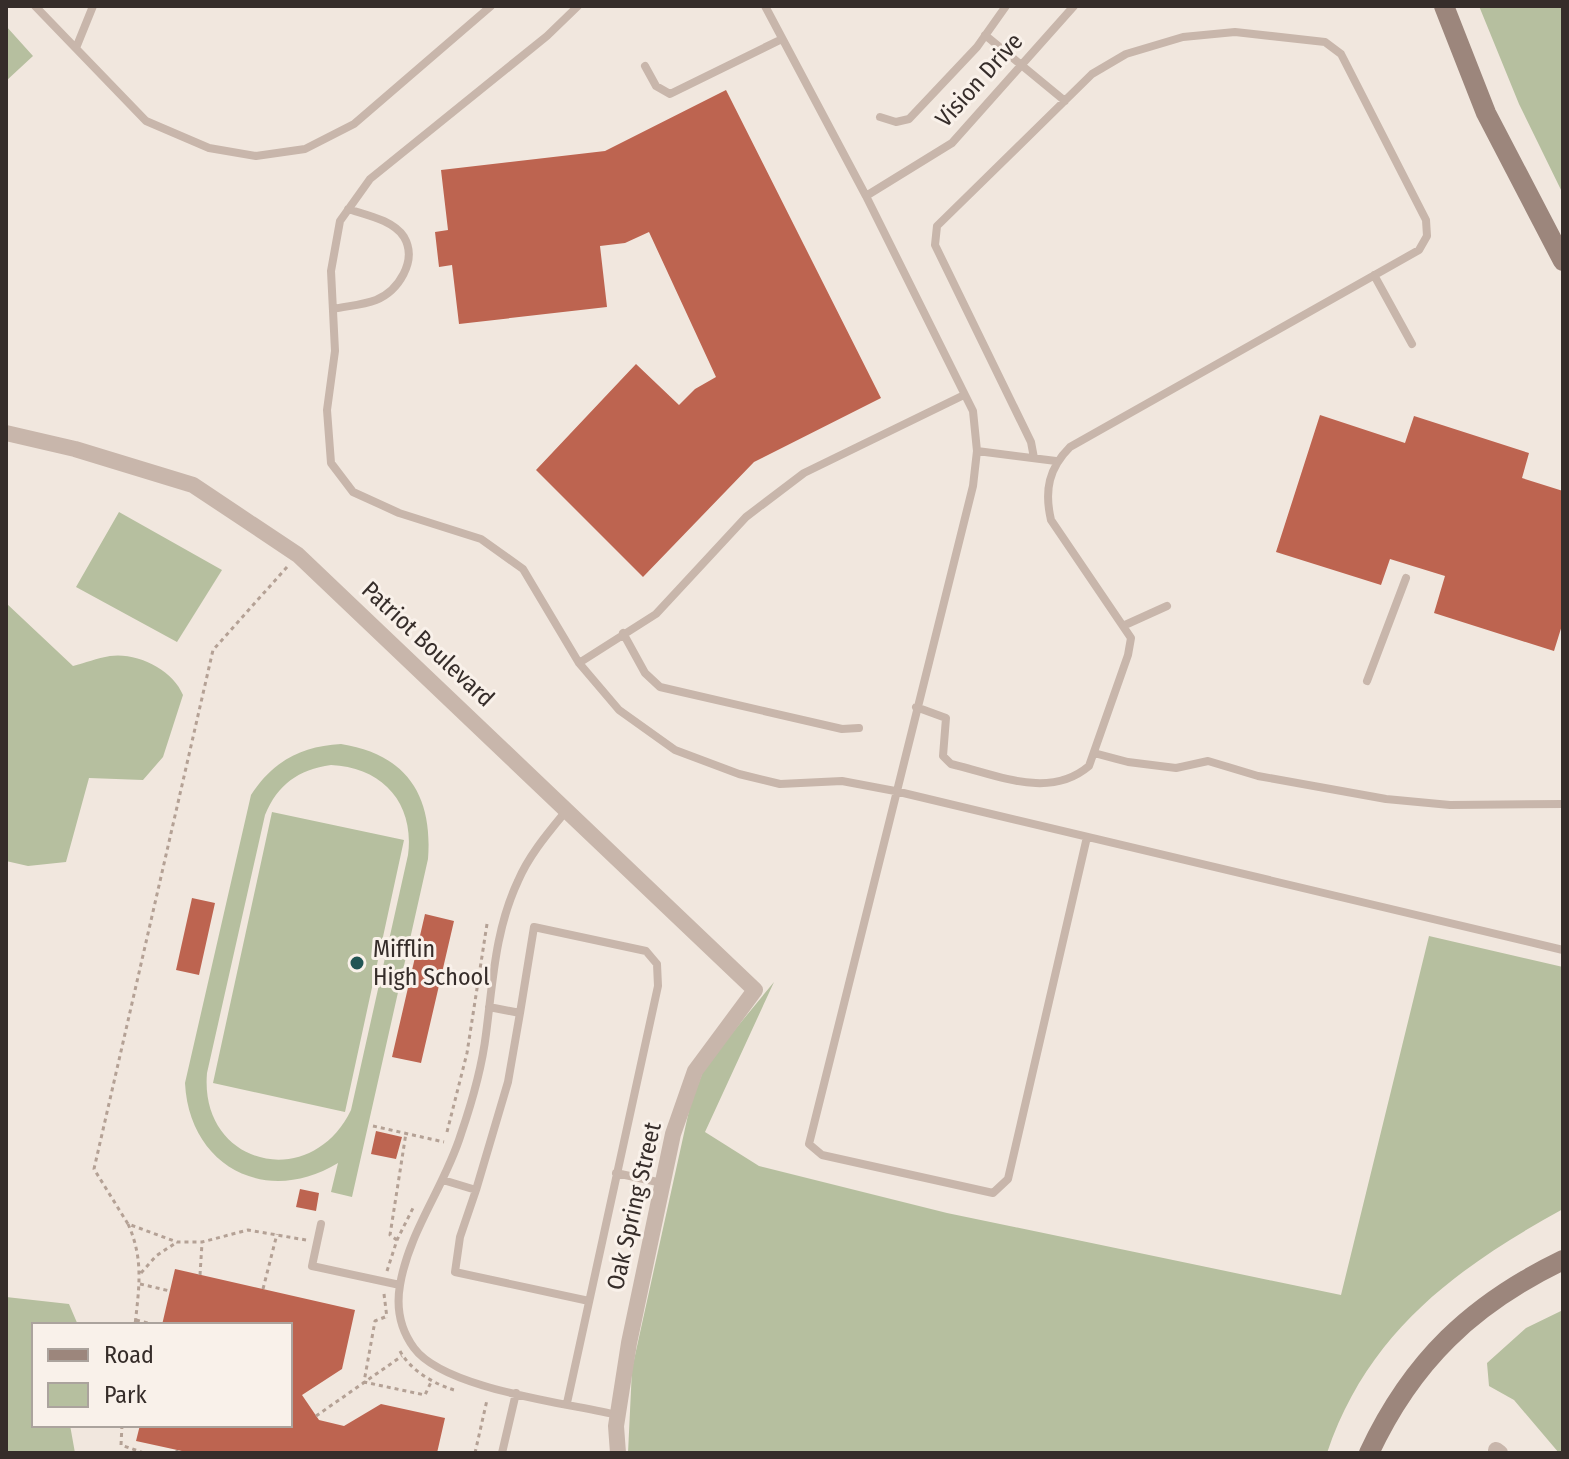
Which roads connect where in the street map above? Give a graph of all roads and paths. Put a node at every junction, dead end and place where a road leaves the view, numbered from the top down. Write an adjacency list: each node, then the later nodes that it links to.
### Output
1 (35, 6): 11 (lane)
2 (93, 6): 11 (lane)
3 (578, 6): 17 (lane)
4 (765, 6): 10 (lane)
5 (1006, 6): 9 (lane)
6 (1074, 6): 12 (lane, Vision Drive)
7 (1444, 6): 18 (main road)
8 (486, 8): 11 (lane)
9 (985, 35): 12 (lane); 15 (lane)
10 (782, 39): 13 (lane); 16 (lane)
11 (76, 48)
12 (1021, 63): 14 (lane); 16 (lane, Vision Drive)
13 (645, 66)
14 (1065, 101): 19 (lane); 25 (lane)
15 (880, 117)
16 (866, 196): 22 (lane)
17 (348, 209): 20 (lane); 20 (lane)
18 (1563, 261)
19 (1374, 275): 21 (lane); 26 (lane)
20 (333, 309): 32 (lane)
21 (1412, 344)
22 (964, 395): 24 (lane); 31 (lane)
23 (6, 433): 27 (street, Patriot Boulevard)
24 (977, 451): 25 (lane); 34 (lane)
25 (1034, 458): 26 (lane)
26 (1056, 461): 30 (lane)
27 (298, 555): 39 (street, Patriot Boulevard); 52 (path)
28 (1406, 578): 33 (lane)
29 (1167, 606): 30 (lane)
30 (1125, 625): 36 (lane)
31 (623, 633): 32 (lane); 35 (lane)
32 (579, 663): 37 (lane)
33 (1367, 681)
34 (916, 707): 36 (lane); 37 (lane)
35 (859, 728)
36 (1094, 753): 38 (lane)
37 (895, 791): 40 (lane); 40 (lane)
38 (1563, 804)
39 (568, 809): 42 (street, Patriot Boulevard); 43 (lane)
40 (1087, 837): 41 (lane)
41 (1563, 950)
42 (755, 990): 50 (street, Oak Spring Street)
43 (489, 1007): 44 (lane); 49 (lane)
44 (520, 1013): 48 (lane); 51 (lane)
45 (373, 1126): 46 (path)
46 (406, 1133): 47 (path); 55 (path)
47 (444, 1142)
48 (616, 1173): 50 (lane); 66 (lane)
49 (443, 1180): 51 (lane); 63 (lane)
50 (662, 1183): 74 (street, Oak Spring Street)
51 (476, 1190): 66 (lane)
52 (128, 1224): 56 (path); 60 (path)
53 (321, 1224): 58 (lane)
54 (277, 1233): 57 (path); 58 (path); 64 (path)
55 (397, 1240)
56 (177, 1242): 57 (path); 60 (path)
57 (202, 1242): 61 (path)
58 (317, 1244): 63 (lane)
59 (1563, 1260): 80 (main road)
60 (141, 1273): 62 (path)
61 (200, 1275)
62 (140, 1284): 65 (path); 68 (path)
63 (400, 1285): 72 (lane)
64 (263, 1289)
65 (170, 1291)
66 (589, 1301): 73 (lane)
67 (386, 1316): 71 (path)
68 (136, 1322)
69 (402, 1356): 71 (path)
70 (432, 1380): 71 (path)
71 (364, 1382): 75 (path)
72 (516, 1393): 73 (lane); 78 (lane)
73 (567, 1403): 74 (lane)
74 (618, 1415): 79 (street, Oak Spring Street)
75 (316, 1416)
76 (122, 1427): 77 (path)
77 (144, 1453)
78 (502, 1453)
79 (618, 1453)
80 (1369, 1453)

